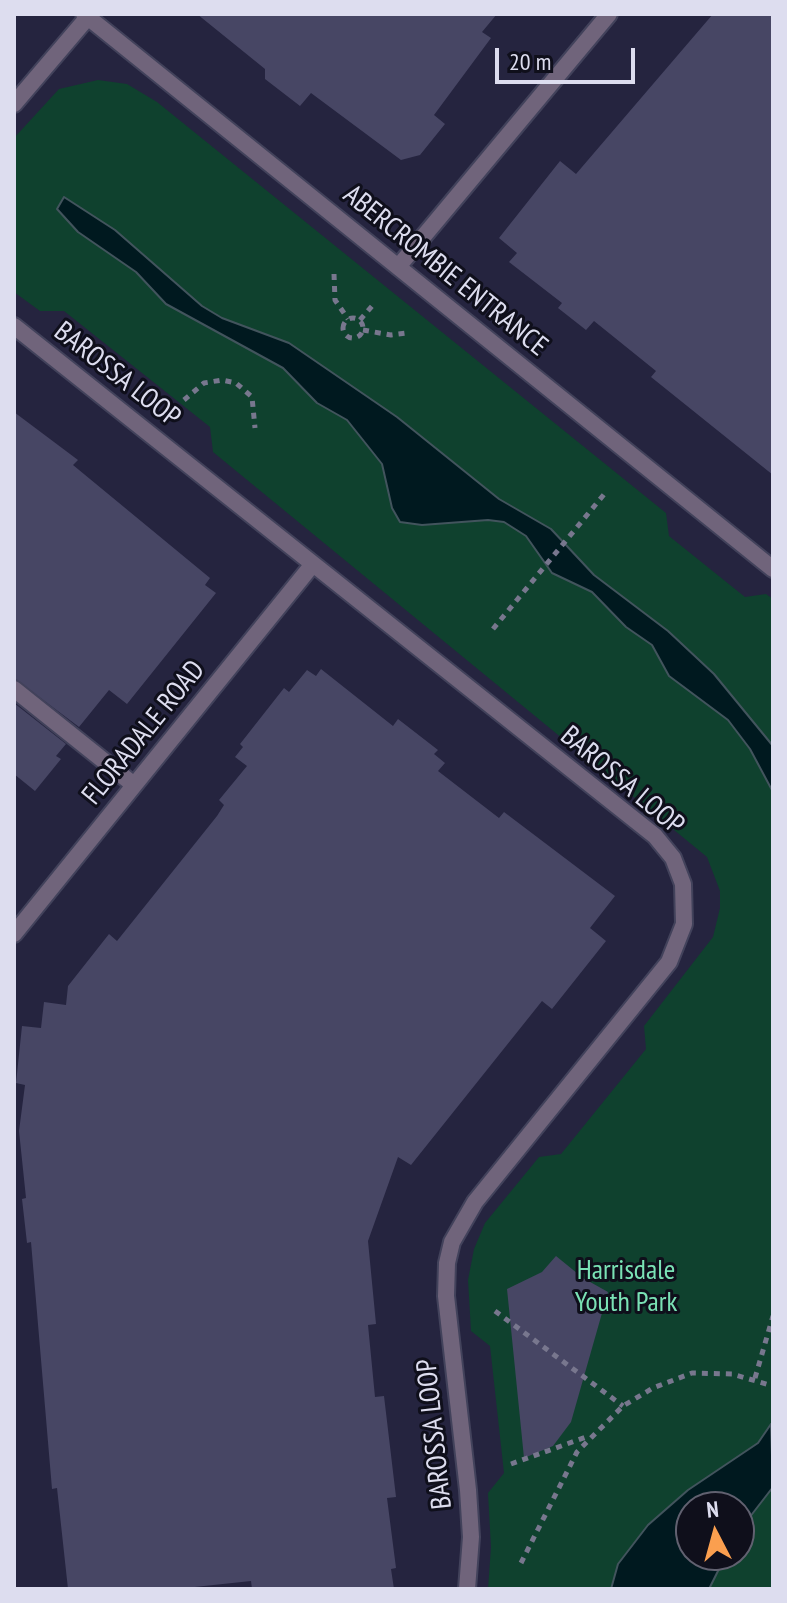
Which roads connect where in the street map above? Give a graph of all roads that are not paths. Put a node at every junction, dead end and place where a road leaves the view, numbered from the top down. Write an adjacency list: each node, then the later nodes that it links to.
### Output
1 (609, 14): 4 (street)
2 (86, 16): 3 (street); 4 (street, ABERCROMBIE ENTRANCE)
3 (14, 104)
4 (398, 267): 7 (street, ABERCROMBIE ENTRANCE)
5 (14, 326): 6 (street, BAROSSA LOOP)
6 (313, 564): 9 (street, FLORADALE ROAD); 11 (street, BAROSSA LOOP)
7 (773, 569)
8 (14, 689): 9 (street)
9 (134, 785): 10 (street, FLORADALE ROAD)
10 (14, 934)
11 (467, 1589)

